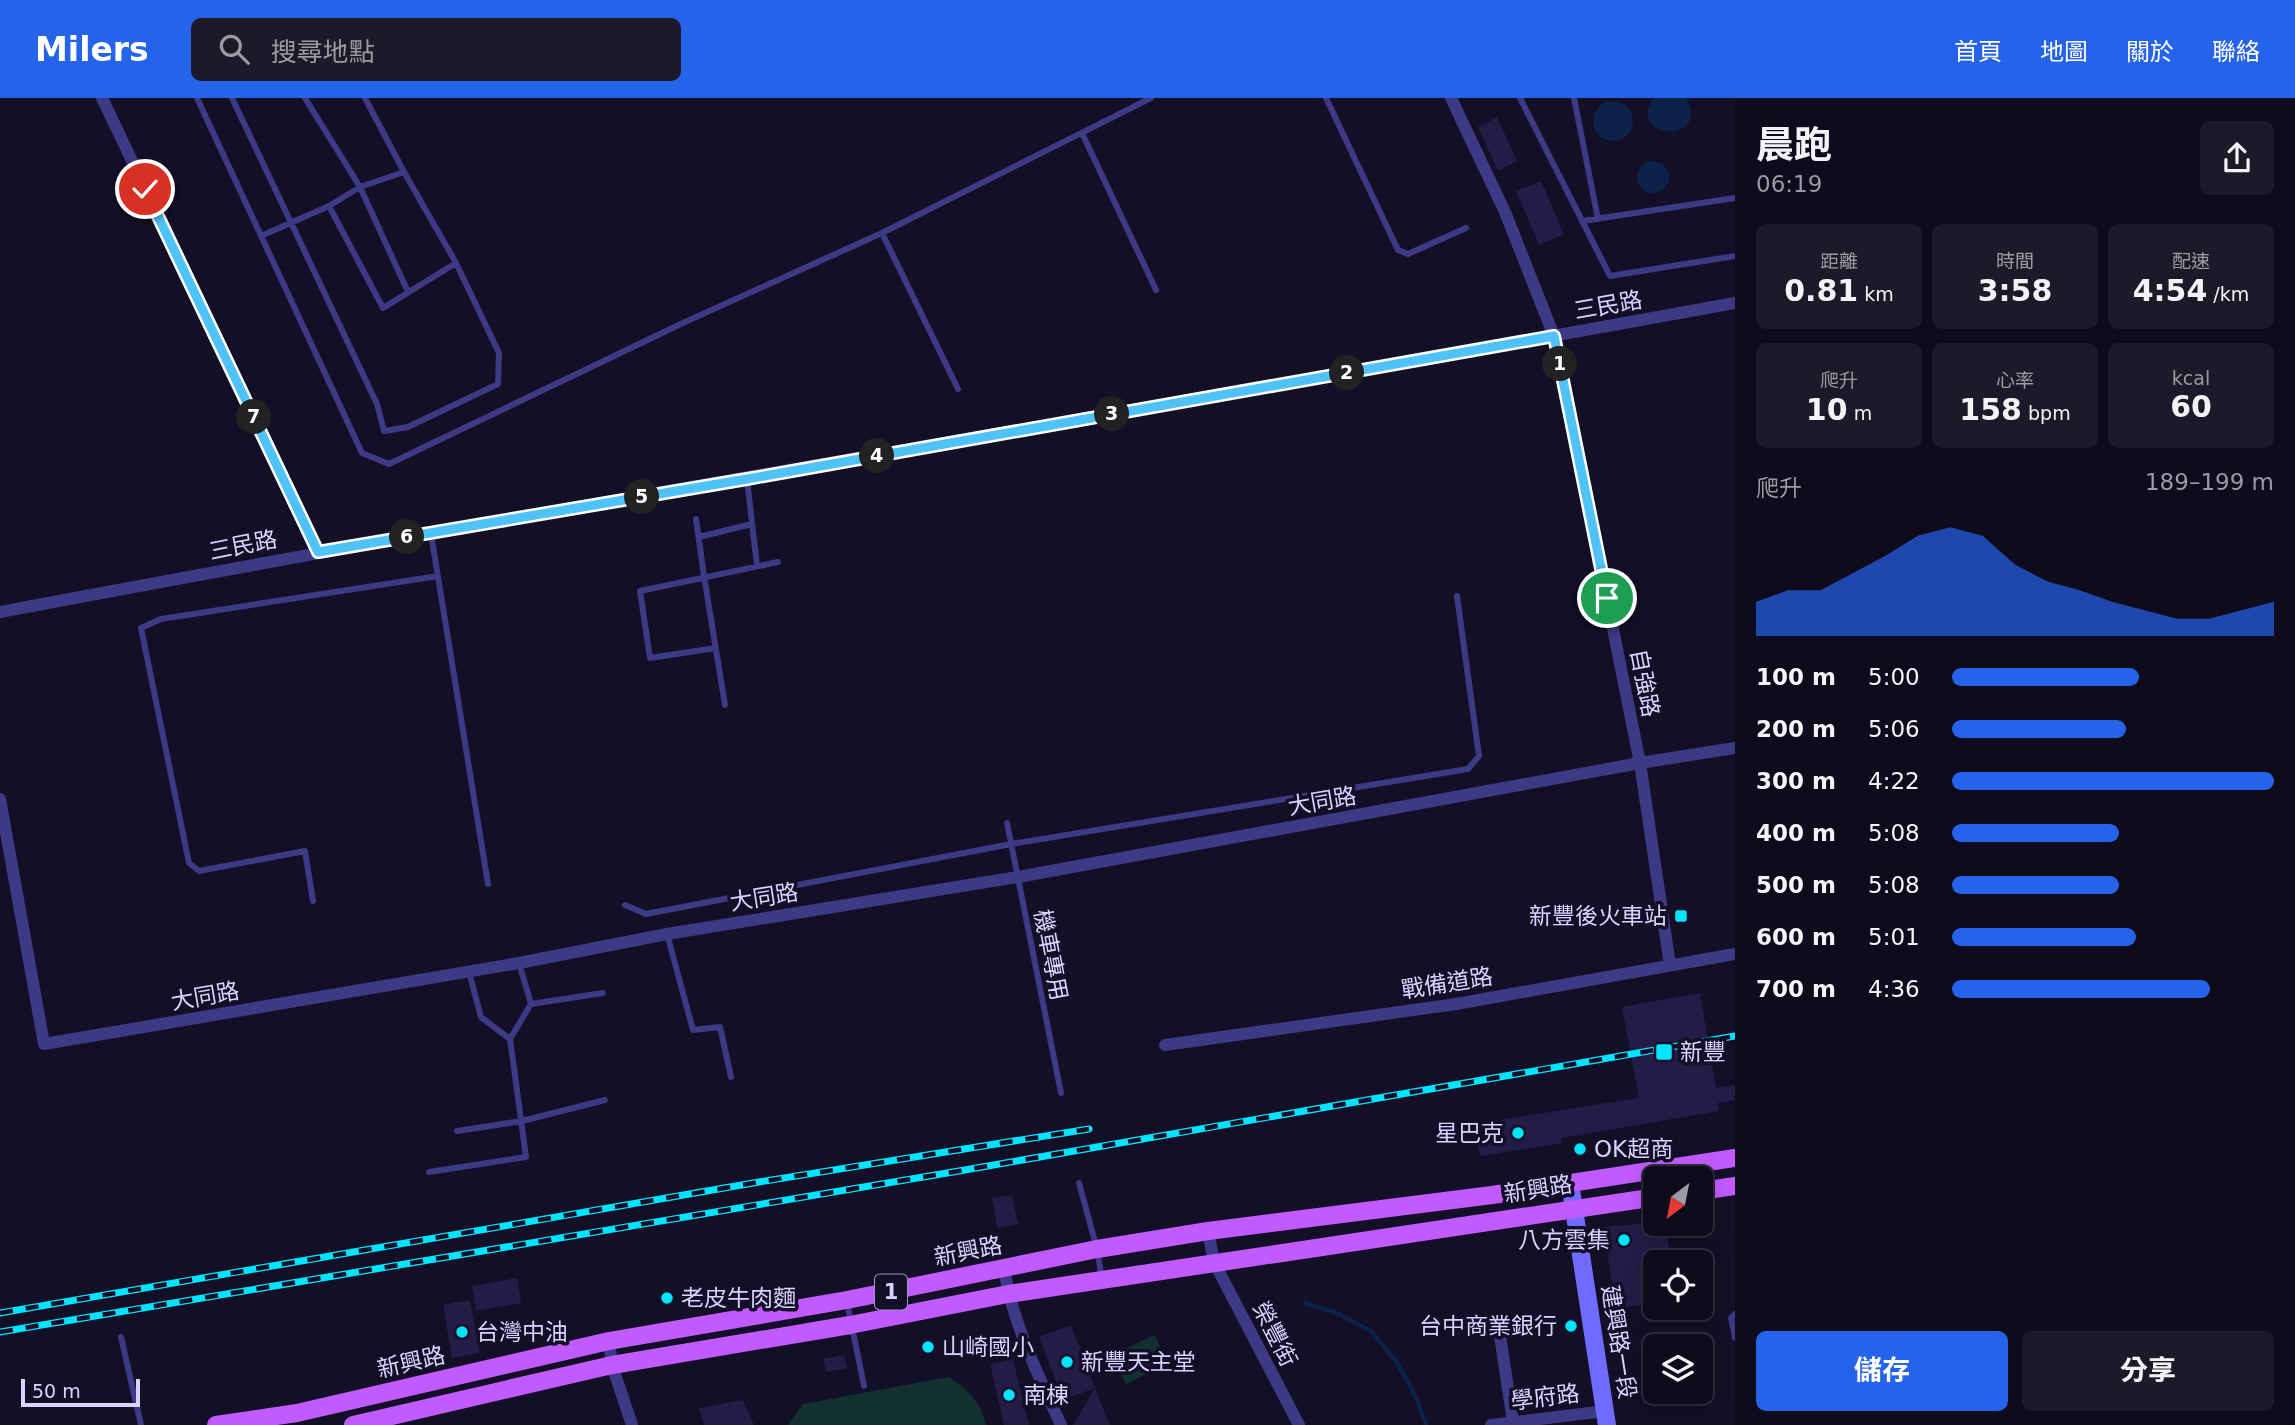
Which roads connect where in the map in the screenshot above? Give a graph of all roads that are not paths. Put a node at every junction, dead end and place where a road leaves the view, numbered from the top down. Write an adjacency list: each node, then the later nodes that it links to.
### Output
1 (102, 98): 34 (street)
2 (197, 98): 21 (lane)
3 (232, 98): 18 (lane)
4 (305, 98): 13 (lane)
5 (365, 98): 12 (lane)
6 (1151, 98): 11 (lane)
7 (1326, 98): 19 (lane)
8 (1451, 98): 27 (street, 自強路)
9 (1520, 98): 17 (lane)
10 (1574, 98): 16 (lane)
11 (1082, 133): 20 (lane); 24 (lane)
12 (404, 172): 13 (lane); 23 (lane)
13 (360, 187): 15 (lane); 25 (lane)
14 (1735, 198): 16 (lane)
15 (329, 205): 18 (lane); 25 (lane)
16 (1598, 219): 17 (lane)
17 (1582, 221): 22 (lane)
18 (291, 223): 21 (lane); 23 (lane)
19 (1466, 228)
20 (882, 233): 21 (lane); 28 (lane)
21 (261, 236)
22 (1735, 256)
23 (456, 263): 25 (lane)
24 (1157, 290)
25 (408, 292)
26 (1735, 303): 27 (street, 三民路)
27 (1554, 336): 29 (street, 三民路); 44 (street, 自強路)
28 (958, 389)
29 (747, 479): 31 (lane); 32 (street, 三民路)
30 (696, 519): 33 (lane)
31 (752, 524): 33 (lane); 36 (lane)
32 (431, 533): 34 (street, 三民路); 37 (lane)
33 (699, 537): 38 (lane)
34 (318, 552): 40 (street, 三民路)
35 (778, 562): 36 (lane)
36 (757, 566): 38 (lane)
37 (438, 576): 49 (lane); 50 (lane)
38 (704, 576): 41 (lane); 41 (lane)
39 (1457, 596): 47 (lane)
40 (0, 612)
41 (716, 648): 42 (lane)
42 (725, 705)
43 (1735, 748): 44 (street, 大同路)
44 (1640, 763): 48 (street, 大同路); 55 (street, 自強路)
45 (0, 799): 56 (street, 大同路)
46 (1007, 823): 47 (lane, 機車專用)
47 (1011, 844): 48 (lane, 機車專用); 51 (lane)
48 (1018, 877): 52 (street, 大同路); 62 (lane, 機車專用)
49 (488, 884)
50 (313, 901)
51 (625, 905)
52 (667, 934): 54 (street, 大同路); 61 (lane)
53 (1735, 954): 55 (street, 戰備道路)
54 (519, 963): 56 (street, 大同路); 58 (lane)
55 (1670, 965): 60 (street, 戰備道路)
56 (469, 972): 59 (lane)
57 (603, 993): 58 (lane)
58 (531, 1004): 59 (lane)
59 (510, 1039): 64 (lane)
60 (1165, 1045)
61 (731, 1077)
62 (1061, 1093)
63 (605, 1100): 64 (lane)
64 (522, 1121): 65 (lane); 67 (lane)
65 (457, 1131)
66 (1735, 1158): 69 (main road, 新興路 / 1)
67 (429, 1171)
68 (1079, 1182): 75 (lane)
69 (1570, 1183): 73 (street, 建興路一段); 74 (main road, 新興路 / 1)
70 (1735, 1186): 71 (main road)
71 (1713, 1189)
72 (1643, 1199): 73 (main road, 新興路 / 1)
73 (1573, 1208): 76 (main road, 新興路 / 1); 89 (street, 建興路一段)
74 (1208, 1231): 75 (main road, 新興路 / 1); 76 (street, 榮豐街)
75 (1097, 1249): 77 (main road, 新興路 / 1); 78 (lane)
76 (1214, 1262): 78 (main road, 新興路 / 1); 97 (street, 榮豐街)
77 (1004, 1269): 79 (street); 80 (main road, 新興路 / 1)
78 (1102, 1282): 79 (main road, 新興路 / 1)
79 (1008, 1294): 82 (main road, 新興路 / 1); 96 (street)
80 (847, 1300): 82 (lane); 86 (main road, 新興路 / 1)
81 (1735, 1314): 85 (lane)
82 (850, 1325): 87 (main road, 新興路 / 1); 88 (lane)
83 (1470, 1327): 91 (street)
84 (121, 1337): 92 (lane)
85 (1735, 1338)
86 (609, 1341): 87 (street); 90 (main road, 新興路 / 1)
87 (612, 1365): 94 (main road, 新興路 / 1); 95 (street)
88 (864, 1386)
89 (1606, 1418): 91 (street, 學府路)
90 (298, 1419): 93 (main road, 新興路 / 1)
91 (1513, 1422): 98 (street, 學府路)
92 (142, 1425)
93 (216, 1425)
94 (353, 1425)
95 (632, 1425)
96 (1061, 1425)
97 (1299, 1425)
98 (1491, 1425)

